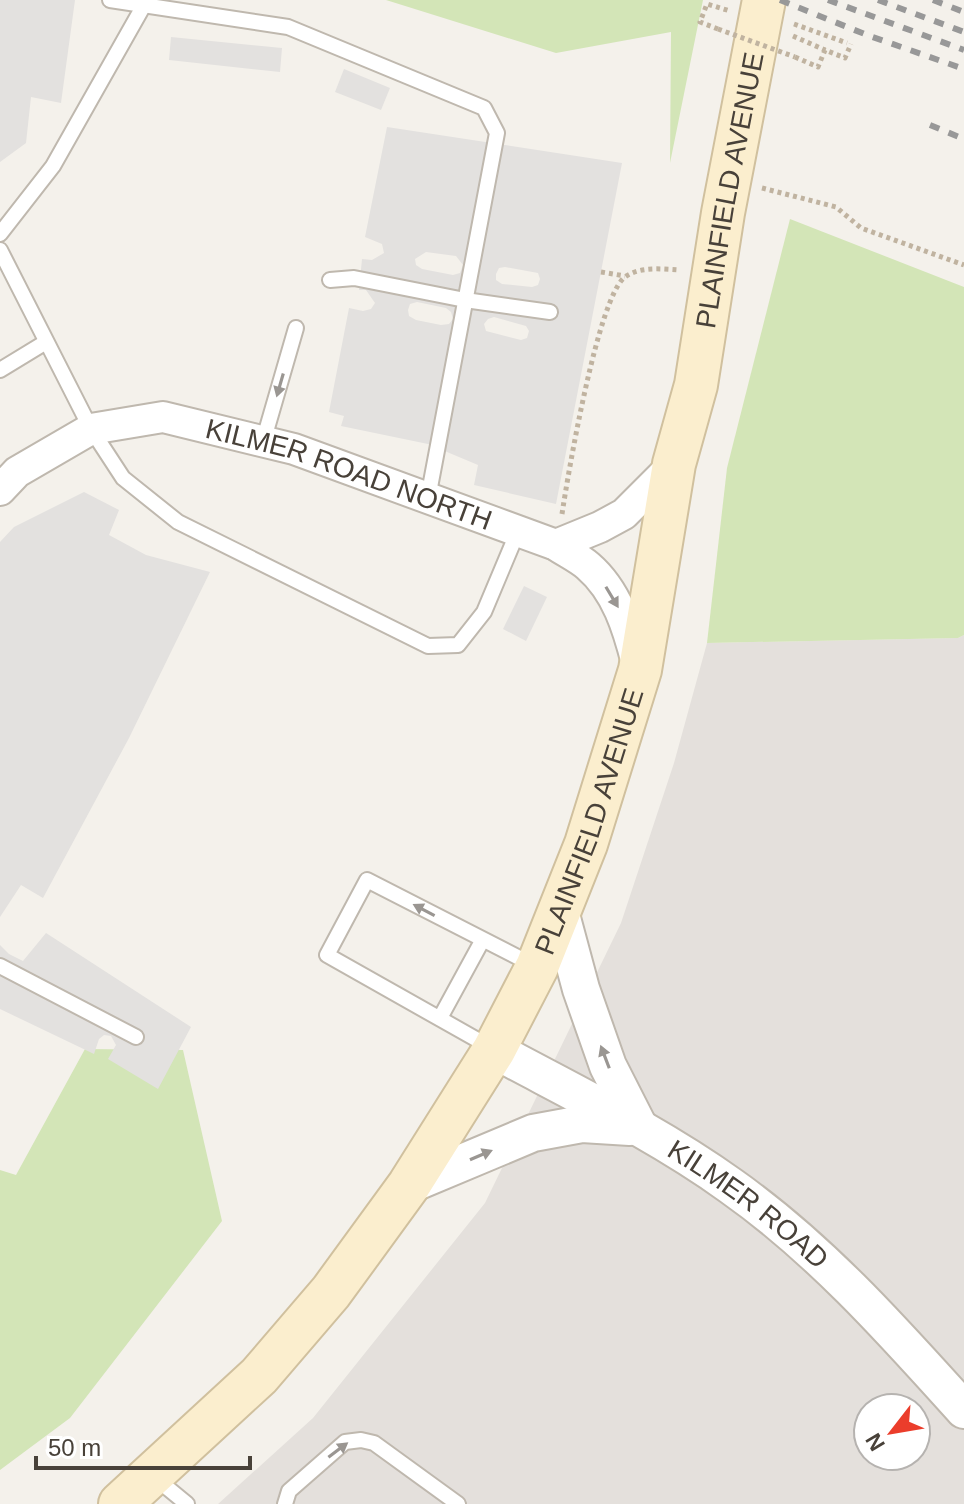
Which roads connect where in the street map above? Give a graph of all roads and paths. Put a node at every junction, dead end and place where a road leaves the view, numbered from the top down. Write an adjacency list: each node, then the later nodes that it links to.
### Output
1 (110, 0): 2 (lane)
2 (144, 5): 6 (lane); 13 (lane)
3 (758, 23): 3 (path); 4 (path); 4 (path, bridge); 4 (path); 20 (main road, PLAINFIELD AVENUE)
4 (825, 50)
5 (757, 187): 8 (path)
6 (0, 234)
7 (0, 250): 16 (lane)
8 (964, 265)
9 (679, 270): 11 (path)
10 (601, 272): 11 (path)
11 (626, 276): 24 (path)
12 (330, 280): 13 (lane)
13 (465, 300): 14 (lane); 22 (lane)
14 (550, 312)
15 (296, 328): 19 (lane, one-way to 19)
16 (46, 342): 17 (lane); 18 (lane)
17 (0, 370)
18 (91, 429): 19 (street, KILMER ROAD NORTH); 21 (street, KILMER ROAD NORTH); 23 (lane)
19 (263, 442): 22 (street, KILMER ROAD NORTH)
20 (674, 464): 24 (street); 25 (main road, PLAINFIELD AVENUE)
21 (0, 490)
22 (428, 498): 23 (street, KILMER ROAD NORTH)
23 (518, 531): 24 (street, KILMER ROAD NORTH)
24 (558, 534): 25 (street, KILMER ROAD NORTH, one-way to 25)
25 (640, 670): 26 (main road, PLAINFIELD AVENUE)
26 (560, 911): 29 (main road, PLAINFIELD AVENUE); 33 (street, one-way to 26)
27 (482, 941): 29 (lane); 30 (lane); 30 (lane, one-way to 30)
28 (0, 966): 31 (lane)
29 (537, 967): 32 (main road, PLAINFIELD AVENUE)
30 (440, 1018): 32 (lane)
31 (136, 1037)
32 (494, 1050): 33 (street, KILMER ROAD); 34 (main road, PLAINFIELD AVENUE)
33 (639, 1127): 34 (street, one-way to 33); 35 (street, KILMER ROAD)
34 (409, 1185): 36 (main road, PLAINFIELD AVENUE)
35 (964, 1410)
36 (152, 1476): 37 (main road, PLAINFIELD AVENUE); 38 (lane)
37 (120, 1504)
38 (187, 1504)
39 (285, 1504): 40 (lane, one-way to 40)
40 (458, 1504)

